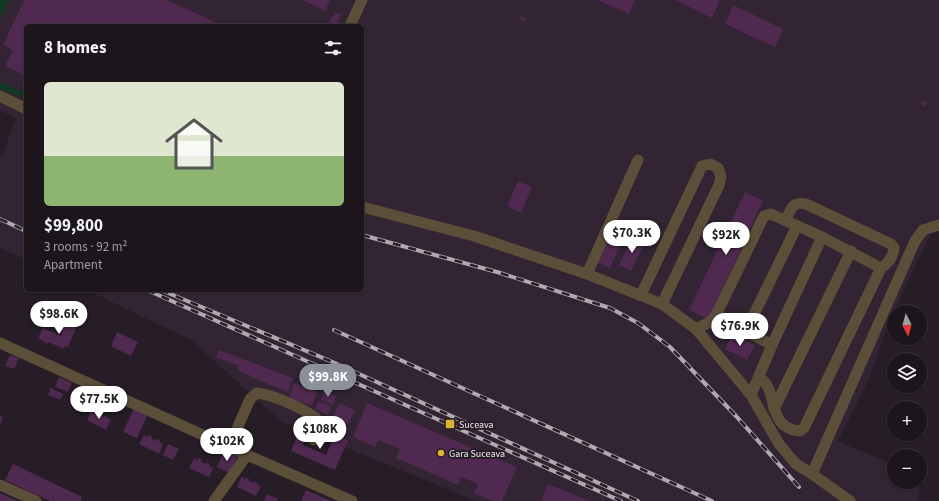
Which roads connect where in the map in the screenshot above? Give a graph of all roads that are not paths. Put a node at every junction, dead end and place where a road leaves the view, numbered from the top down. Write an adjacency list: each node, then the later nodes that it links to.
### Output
1 (362, 0): 2 (street)
2 (351, 24)
3 (0, 96): 4 (street)
4 (24, 108)
5 (638, 160): 13 (street)
6 (364, 208): 13 (street)
7 (786, 220): 9 (street); 12 (street); 16 (street)
8 (939, 225): 27 (street)
9 (797, 226): 10 (street); 18 (street)
10 (822, 237): 11 (street); 20 (street)
11 (852, 251): 12 (street); 23 (street)
12 (881, 268): 23 (street)
13 (587, 274): 14 (street)
14 (641, 295): 15 (street); 15 (street)
15 (662, 304): 17 (street)
16 (715, 317): 17 (street); 18 (street)
17 (696, 329): 22 (street)
18 (746, 331): 20 (street)
19 (0, 343): 25 (street)
20 (772, 345): 21 (street)
21 (759, 377): 22 (street); 23 (street)
22 (751, 395): 27 (street)
23 (774, 409)
24 (314, 440): 25 (street)
25 (229, 447): 26 (street)
26 (247, 455): 30 (street); 31 (street)
27 (812, 474): 32 (street)
28 (0, 485): 29 (street)
29 (36, 501)
30 (214, 501)
31 (352, 501)
32 (850, 501)

